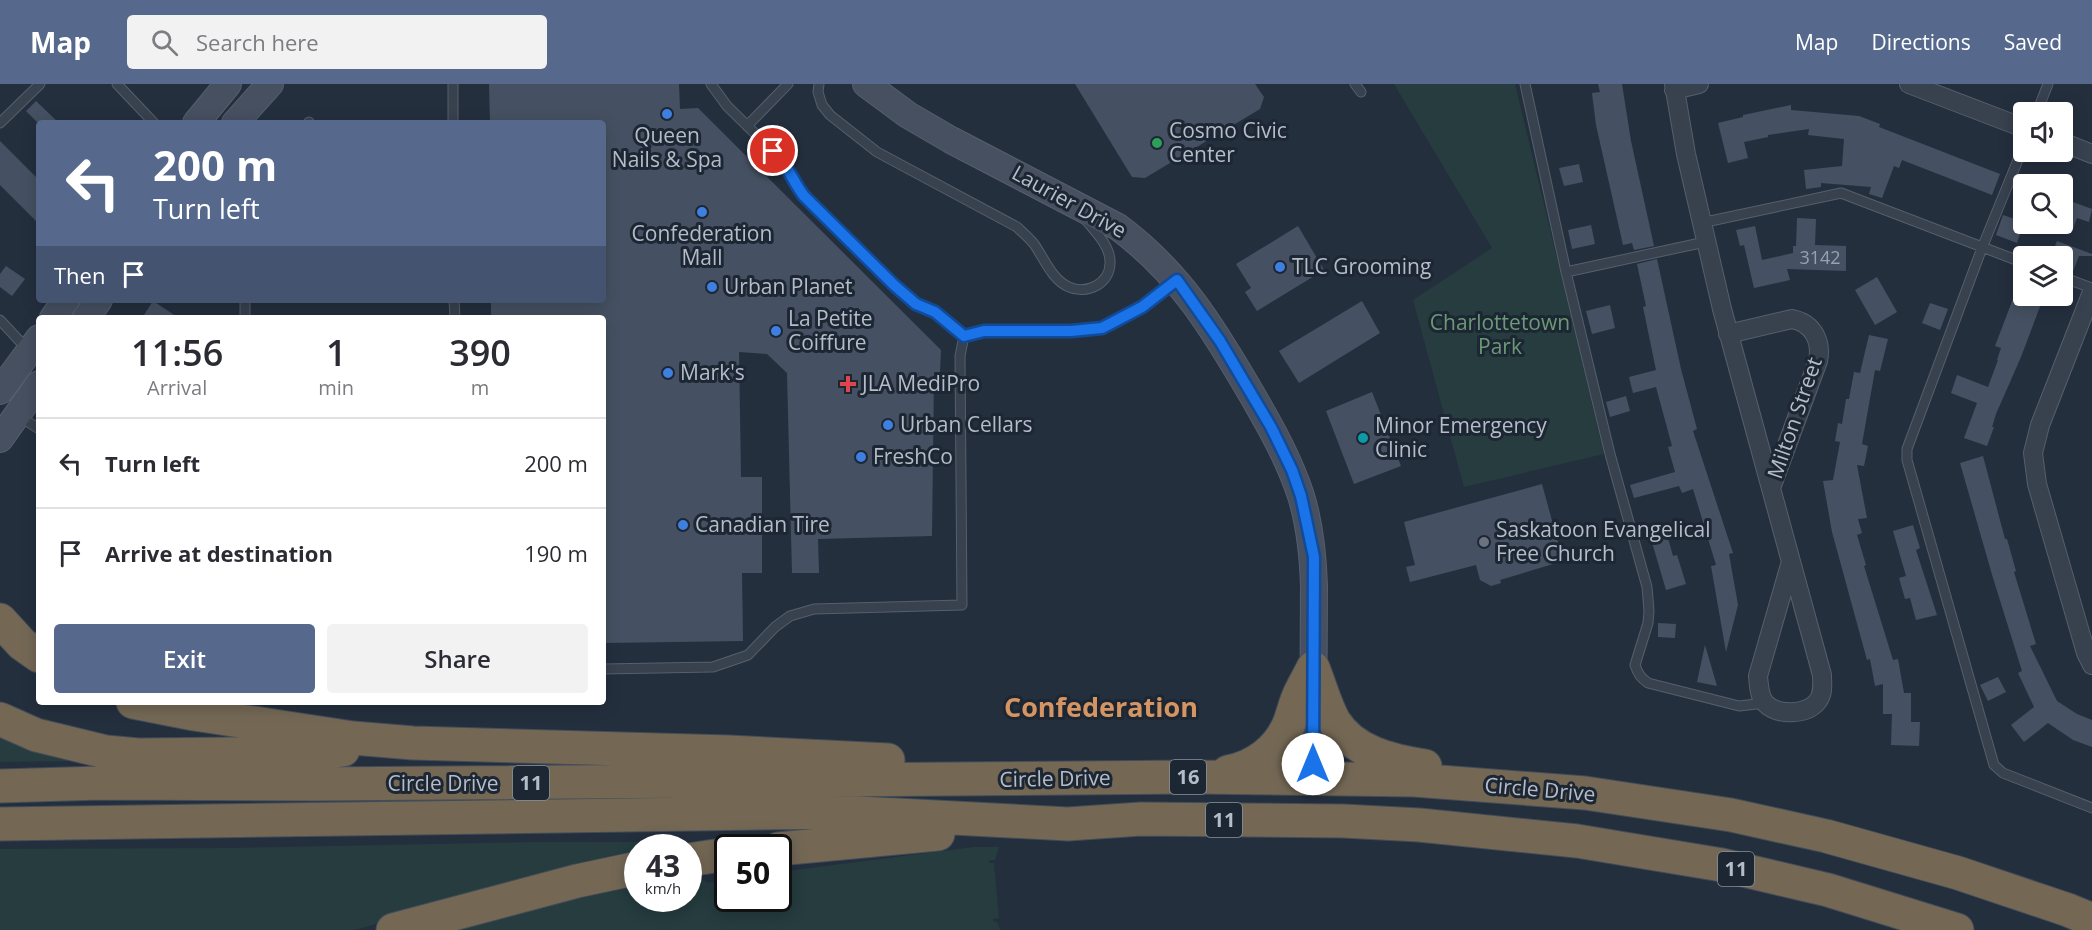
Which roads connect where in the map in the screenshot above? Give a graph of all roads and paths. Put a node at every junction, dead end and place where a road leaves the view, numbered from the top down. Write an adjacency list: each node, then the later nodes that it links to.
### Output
1 (40, 84): 20 (lane)
2 (117, 84): 16 (lane)
3 (228, 84): 17 (main road)
4 (270, 84): 18 (main road)
5 (453, 84): 19 (lane)
6 (711, 84): 22 (lane)
7 (788, 84): 22 (lane)
8 (819, 84): 26 (lane)
9 (866, 84): 26 (main road, Laurier Drive)
10 (1525, 84): 31 (lane)
11 (1699, 84): 14 (street)
12 (1909, 84): 21 (street)
13 (2048, 84): 15 (lane)
14 (1674, 87): 27 (street, Milton Street)
15 (2041, 102)
16 (151, 120)
17 (198, 120)
18 (238, 120)
19 (453, 120)
20 (0, 123)
21 (2013, 124)
22 (747, 126): 37 (lane)
23 (2073, 146): 24 (street)
24 (2092, 154)
25 (2017, 162): 29 (lane)
26 (1065, 198): 32 (main road, Laurier Drive)
27 (1701, 223): 28 (street, Milton Street); 29 (lane)
28 (1706, 242): 31 (lane); 36 (street, Milton Street)
29 (1982, 248): 30 (lane); 60 (lane)
30 (2013, 259)
31 (1566, 272): 51 (lane)
32 (1177, 280): 37 (lane); 49 (main road, Laurier Drive)
33 (2073, 282): 34 (lane)
34 (2092, 290): 48 (street)
35 (0, 320): 38 (lane)
36 (1728, 334): 44 (street, Milton Street); 44 (street, Milton Street)
37 (964, 336): 50 (lane)
38 (34, 345): 40 (main road)
39 (36, 388): 41 (main road)
40 (0, 391)
41 (17, 414): 42 (lane); 43 (main road)
42 (36, 427)
43 (0, 438)
44 (1771, 488): 45 (street, Milton Street)
45 (1790, 565): 51 (street, Milton Street); 51 (street, Milton Street)
46 (0, 620): 47 (highway)
47 (36, 654)
48 (2092, 665)
49 (1313, 668): 55 (highway, 16); 56 (main road, Laurier Drive); 59 (highway)
50 (606, 669)
51 (1765, 703)
52 (148, 705): 54 (highway)
53 (0, 719): 54 (highway)
54 (413, 743): 57 (highway)
55 (1193, 777): 56 (highway, Circle Drive / 16); 57 (highway, Circle Drive / 16)
56 (1313, 777): 59 (highway, Circle Drive / 11); 61 (highway); 64 (highway)
57 (1063, 779): 58 (highway, Circle Drive / 11)
58 (0, 786)
59 (1550, 789): 67 (highway, Circle Drive / 11)
60 (2092, 808)
61 (840, 812): 62 (highway, Circle Drive / 11); 63 (highway, Circle Drive / 11)
62 (0, 824)
63 (1068, 824): 64 (highway, Circle Drive / 11); 65 (highway)
64 (1509, 833): 69 (highway, Circle Drive / 11)
65 (792, 848)
66 (624, 871): 68 (highway)
67 (2092, 920)
68 (393, 930)
69 (1957, 930)

